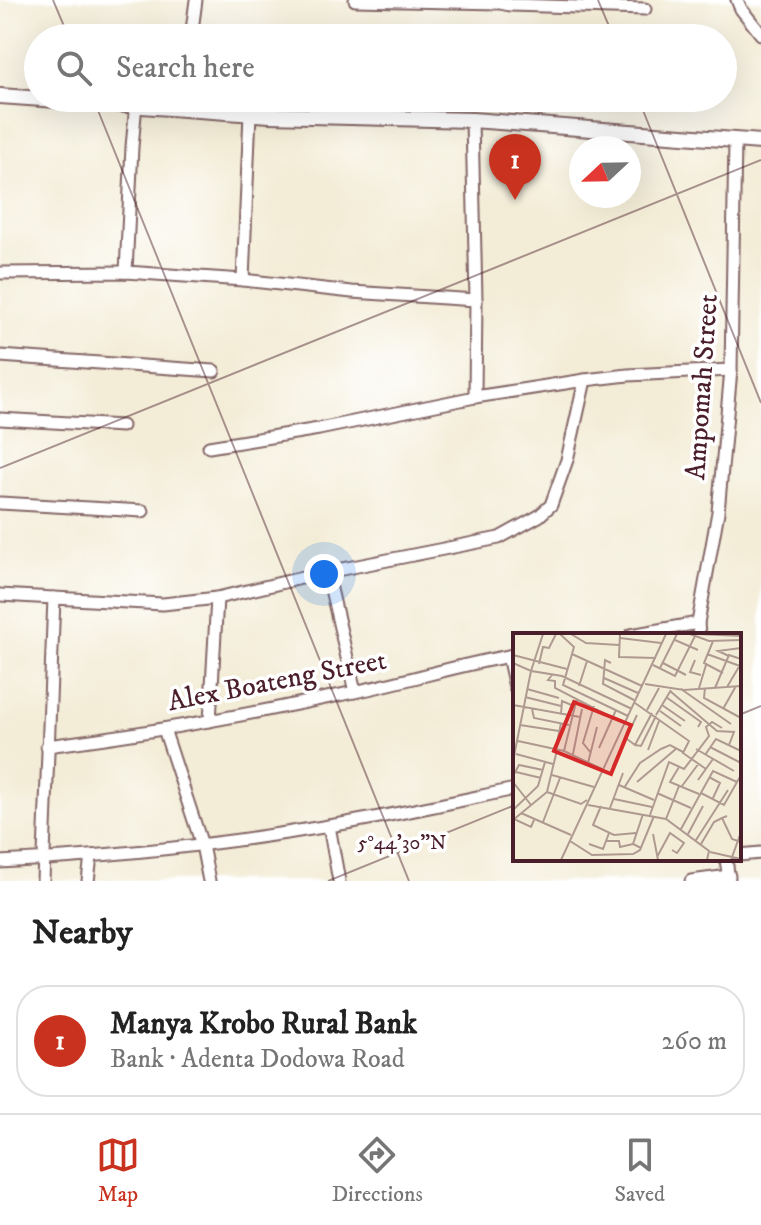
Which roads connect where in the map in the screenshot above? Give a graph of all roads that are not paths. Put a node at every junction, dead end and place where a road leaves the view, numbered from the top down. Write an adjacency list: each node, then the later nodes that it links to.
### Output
1 (196, 0): 5 (street)
2 (355, 0): 4 (street)
3 (737, 0): 6 (street)
4 (645, 9)
5 (193, 24)
6 (761, 34)
7 (0, 96): 8 (main road)
8 (24, 97)
9 (135, 112): 15 (street)
10 (244, 112): 11 (main road)
11 (250, 113): 12 (main road); 17 (street)
12 (472, 120): 13 (main road); 18 (street)
13 (735, 141): 14 (main road); 20 (street, Ampomah Street)
14 (761, 142)
15 (126, 272): 16 (street); 17 (street)
16 (0, 273)
17 (243, 280): 18 (street)
18 (476, 300): 23 (street)
19 (0, 356): 21 (street)
20 (731, 370): 22 (street); 33 (street, Ampomah Street)
21 (214, 371)
22 (585, 380): 23 (street); 29 (street)
23 (475, 397): 26 (street)
24 (0, 419): 25 (street)
25 (122, 426)
26 (209, 447)
27 (0, 503): 28 (street)
28 (143, 511)
29 (327, 572): 32 (street); 36 (street)
30 (0, 595): 31 (street)
31 (54, 598): 32 (street); 39 (street)
32 (217, 598): 37 (street)
33 (698, 629): 34 (street)
34 (653, 633)
35 (512, 655): 36 (street, Alex Boateng Street)
36 (355, 692): 37 (street, Alex Boateng Street)
37 (210, 721): 38 (street, Alex Boateng Street)
38 (164, 729): 39 (street, Alex Boateng Street); 42 (street)
39 (47, 746): 46 (street)
40 (513, 789): 41 (street)
41 (329, 826): 42 (street); 52 (street)
42 (202, 845): 45 (street); 51 (street)
43 (761, 853): 44 (street)
44 (741, 855)
45 (91, 856): 46 (street); 50 (street)
46 (43, 860): 47 (street); 49 (street)
47 (0, 862)
48 (729, 878): 53 (street)
49 (43, 881)
50 (88, 881)
51 (209, 881)
52 (339, 881)
53 (691, 881)

